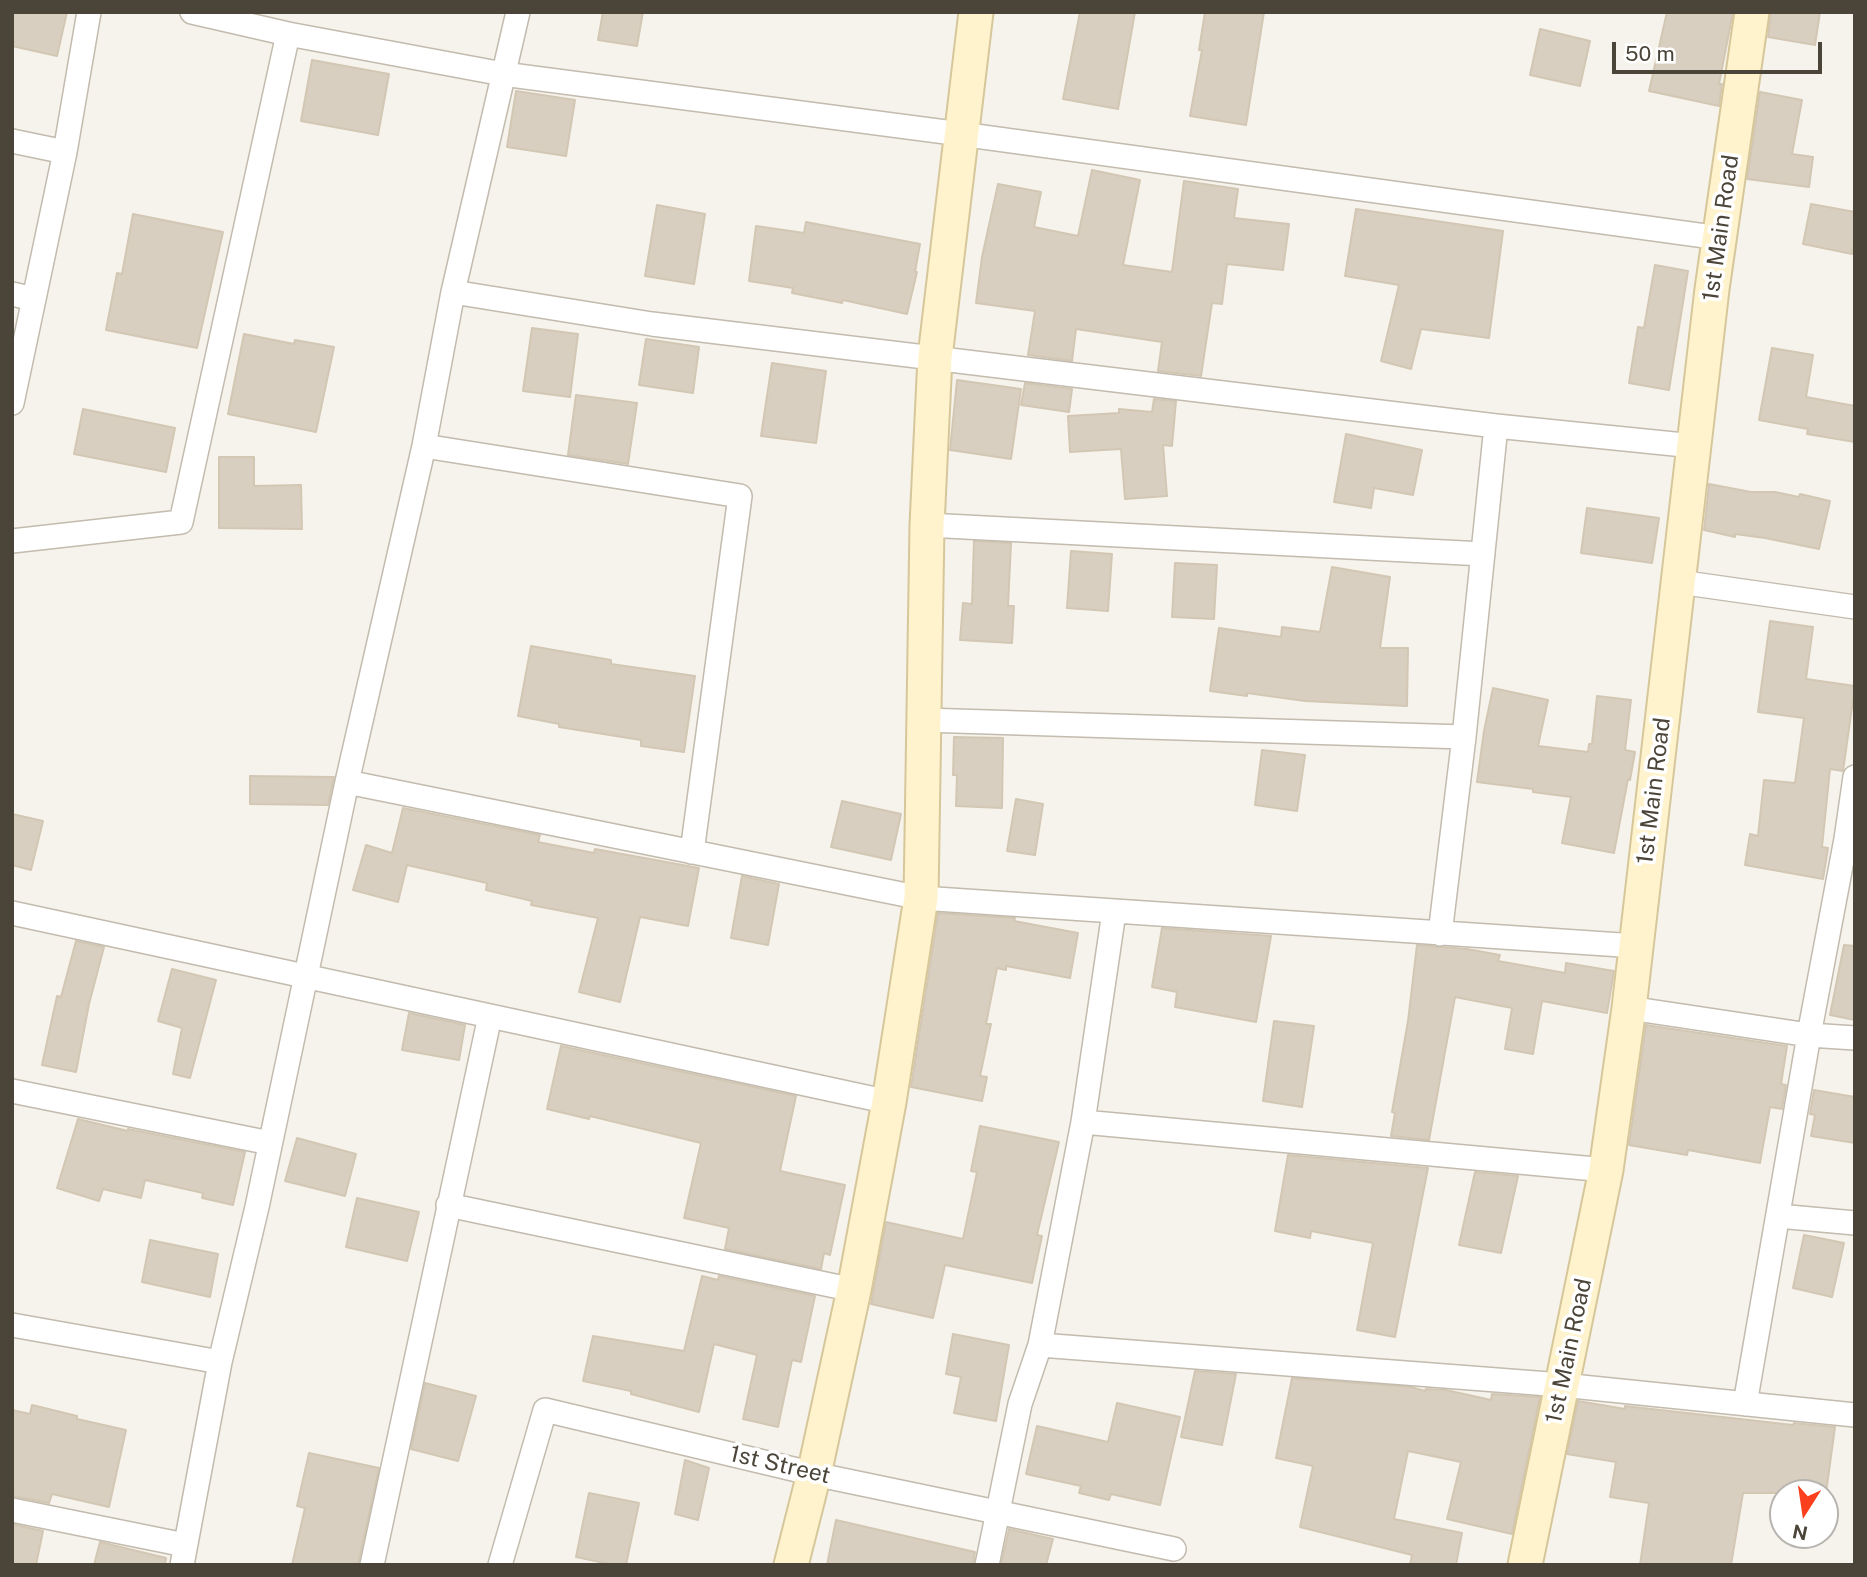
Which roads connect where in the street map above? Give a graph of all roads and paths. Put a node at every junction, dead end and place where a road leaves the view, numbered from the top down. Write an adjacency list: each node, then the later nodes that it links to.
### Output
1 (89, 12): 10 (street)
2 (192, 12): 6 (street)
3 (518, 12): 7 (street)
4 (976, 12): 8 (street)
5 (1752, 12): 11 (street, 1st Main Road)
6 (288, 34): 7 (street); 20 (street)
7 (503, 74): 8 (street); 12 (street)
8 (961, 134): 11 (street); 14 (street)
9 (12, 141): 10 (street)
10 (65, 152): 13 (street)
11 (1720, 238): 18 (street, 1st Main Road)
12 (453, 292): 14 (street); 17 (street)
13 (23, 296): 15 (street)
14 (935, 357): 16 (street); 19 (street)
15 (12, 403)
16 (1496, 426): 18 (street); 21 (street)
17 (424, 446): 27 (street); 28 (street)
18 (1694, 446): 22 (street, 1st Main Road)
19 (928, 525): 21 (street); 24 (street)
20 (12, 541)
21 (1483, 554): 25 (street)
22 (1679, 582): 23 (street); 33 (street, 1st Main Road)
23 (1855, 607)
24 (924, 720): 25 (street); 29 (street)
25 (1464, 737): 32 (street)
26 (1855, 777): 37 (street)
27 (347, 782): 28 (street); 34 (street)
28 (692, 852): 29 (street)
29 (920, 898): 30 (street); 40 (street)
30 (1114, 912): 32 (street); 41 (street)
31 (12, 914): 34 (street)
32 (1440, 934): 33 (street)
33 (1636, 946): 35 (street, 1st Main Road)
34 (306, 976): 36 (street); 42 (street)
35 (1629, 1008): 37 (street); 43 (street, 1st Main Road)
36 (490, 1016): 40 (street); 44 (street)
37 (1809, 1035): 38 (street); 45 (street)
38 (1855, 1038)
39 (12, 1091): 42 (street)
40 (889, 1102): 47 (street)
41 (1083, 1122): 43 (street); 49 (street)
42 (270, 1143): 50 (street)
43 (1606, 1170): 51 (street, 1st Main Road)
44 (448, 1205): 47 (street); 59 (street)
45 (1779, 1216): 46 (street); 52 (street)
46 (1855, 1223)
47 (854, 1290): 54 (street)
48 (12, 1325): 50 (street)
49 (1040, 1345): 51 (street); 56 (street)
50 (219, 1362): 58 (street)
51 (1562, 1385): 52 (street); 63 (street, 1st Main Road)
52 (1745, 1404): 53 (street)
53 (1855, 1415)
54 (814, 1474): 56 (street, 1st Street); 60 (street, 1st Street); 61 (street)
55 (12, 1510): 58 (street)
56 (998, 1513): 57 (street, 1st Street); 62 (street)
57 (1174, 1549)
58 (184, 1555)
59 (372, 1565)
60 (500, 1565)
61 (791, 1565)
62 (987, 1565)
63 (1525, 1565)

